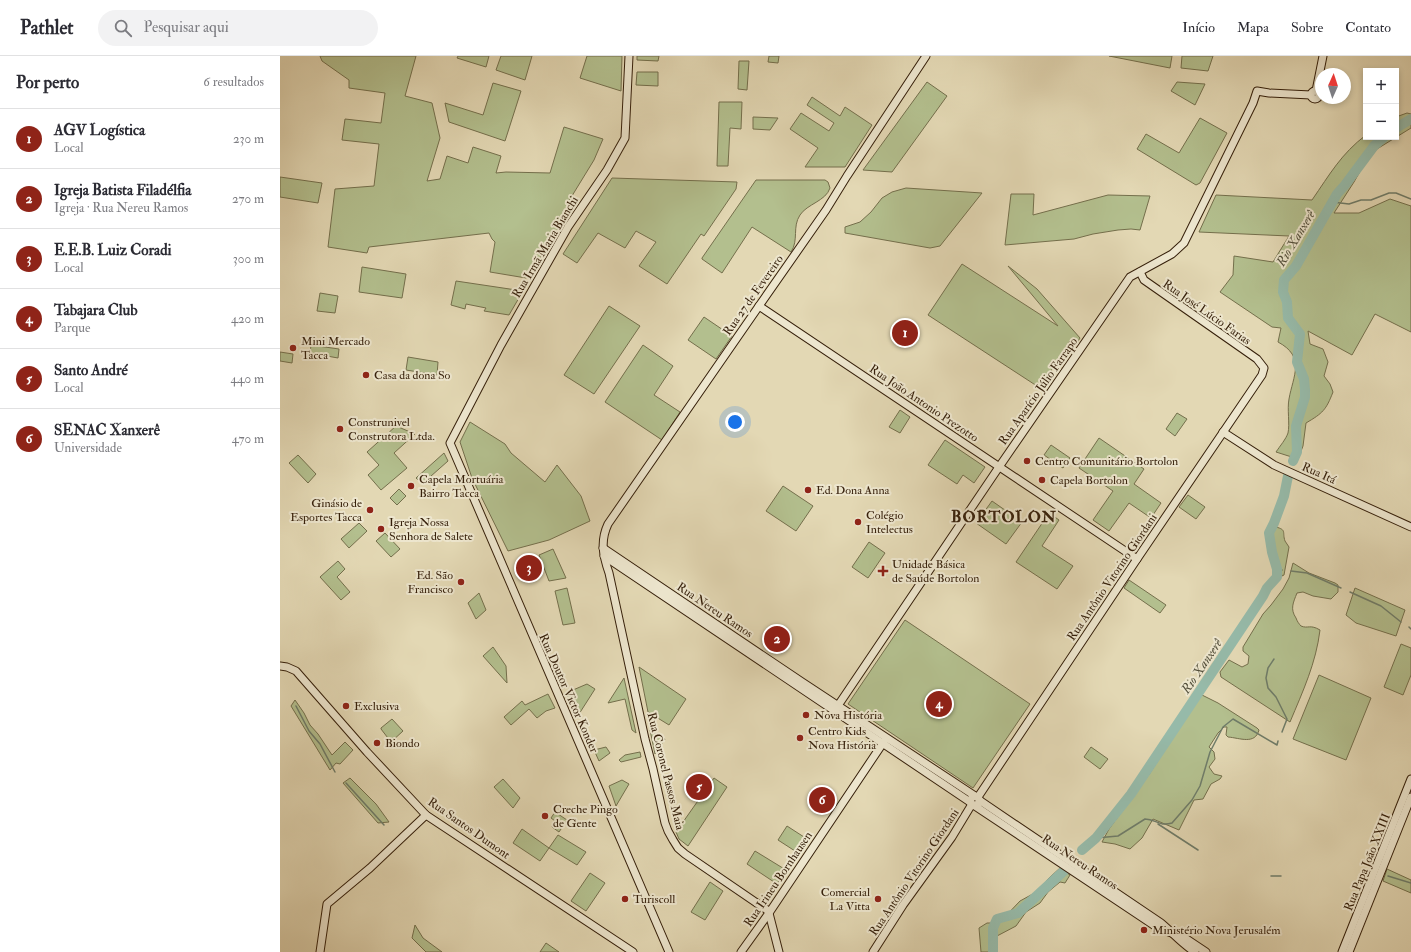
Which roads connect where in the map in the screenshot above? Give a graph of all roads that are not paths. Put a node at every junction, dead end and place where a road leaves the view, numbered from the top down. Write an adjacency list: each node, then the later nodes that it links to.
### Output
1 (629, 56): 8 (street, Rua Irmã Maria Bianchi)
2 (926, 56): 5 (street, Rua 27 de Fevereiro)
3 (1323, 56): 4 (street, Rua Aparício Júlio Farrapo)
4 (1140, 272): 6 (street, Rua José Lúcio Farias); 9 (street, Rua Aparício Júlio Farrapo)
5 (759, 306): 9 (street, Rua João Antonio Prezotto); 11 (street, Rua 27 de Fevereiro)
6 (1264, 368): 7 (street, Rua Antônio Vitorino Giordani)
7 (1223, 432): 10 (street, Rua Itá); 13 (street, Rua Antônio Vitorino Giordani)
8 (450, 442): 28 (street, Rua Doutor Victor Konder)
9 (999, 467): 13 (street, Rua João Antonio Prezotto); 16 (street, Rua Aparício Júlio Farrapo)
10 (1411, 527)
11 (603, 548): 12 (street, Rua Coronel Passos Maia); 14 (street, Rua Nereu Ramos)
12 (603, 556): 14 (street, Rua Nereu Ramos); 23 (street, Rua Coronel Passos Maia)
13 (1136, 559): 20 (street, Rua Antônio Vitorino Giordani)
14 (635, 573): 16 (street, Rua Nereu Ramos)
15 (280, 666): 22 (street, Rua Santos Dumont)
16 (836, 708): 17 (street, Rua Nereu Ramos)
17 (884, 741): 20 (street, Rua Nereu Ramos); 23 (street, Rua Irineu Bornhausen)
18 (1411, 779): 21 (street, Rua Papa João XXIII)
19 (1411, 797): 21 (street, Rua Papa João XXIII)
20 (975, 801): 25 (street, Rua Nereu Ramos); 31 (street, Rua Antônio Vitorino Giordani)
21 (1403, 809): 24 (street, Rua Papa João XXIII)
22 (426, 815): 26 (street); 27 (street, Rua Santos Dumont)
23 (769, 913): 29 (street, Rua Irineu Bornhausen); 30 (street)
24 (1354, 931): 34 (street, Rua Papa João XXIII); 35 (street, Rua Papa João XXIII)
25 (1174, 934): 32 (street, Rua Nereu Ramos); 33 (street, Rua Nereu Ramos)
26 (320, 952)
27 (633, 952)
28 (670, 952)
29 (741, 952)
30 (779, 952)
31 (873, 952)
32 (1195, 952)
33 (1206, 952)
34 (1342, 952)
35 (1349, 952)

